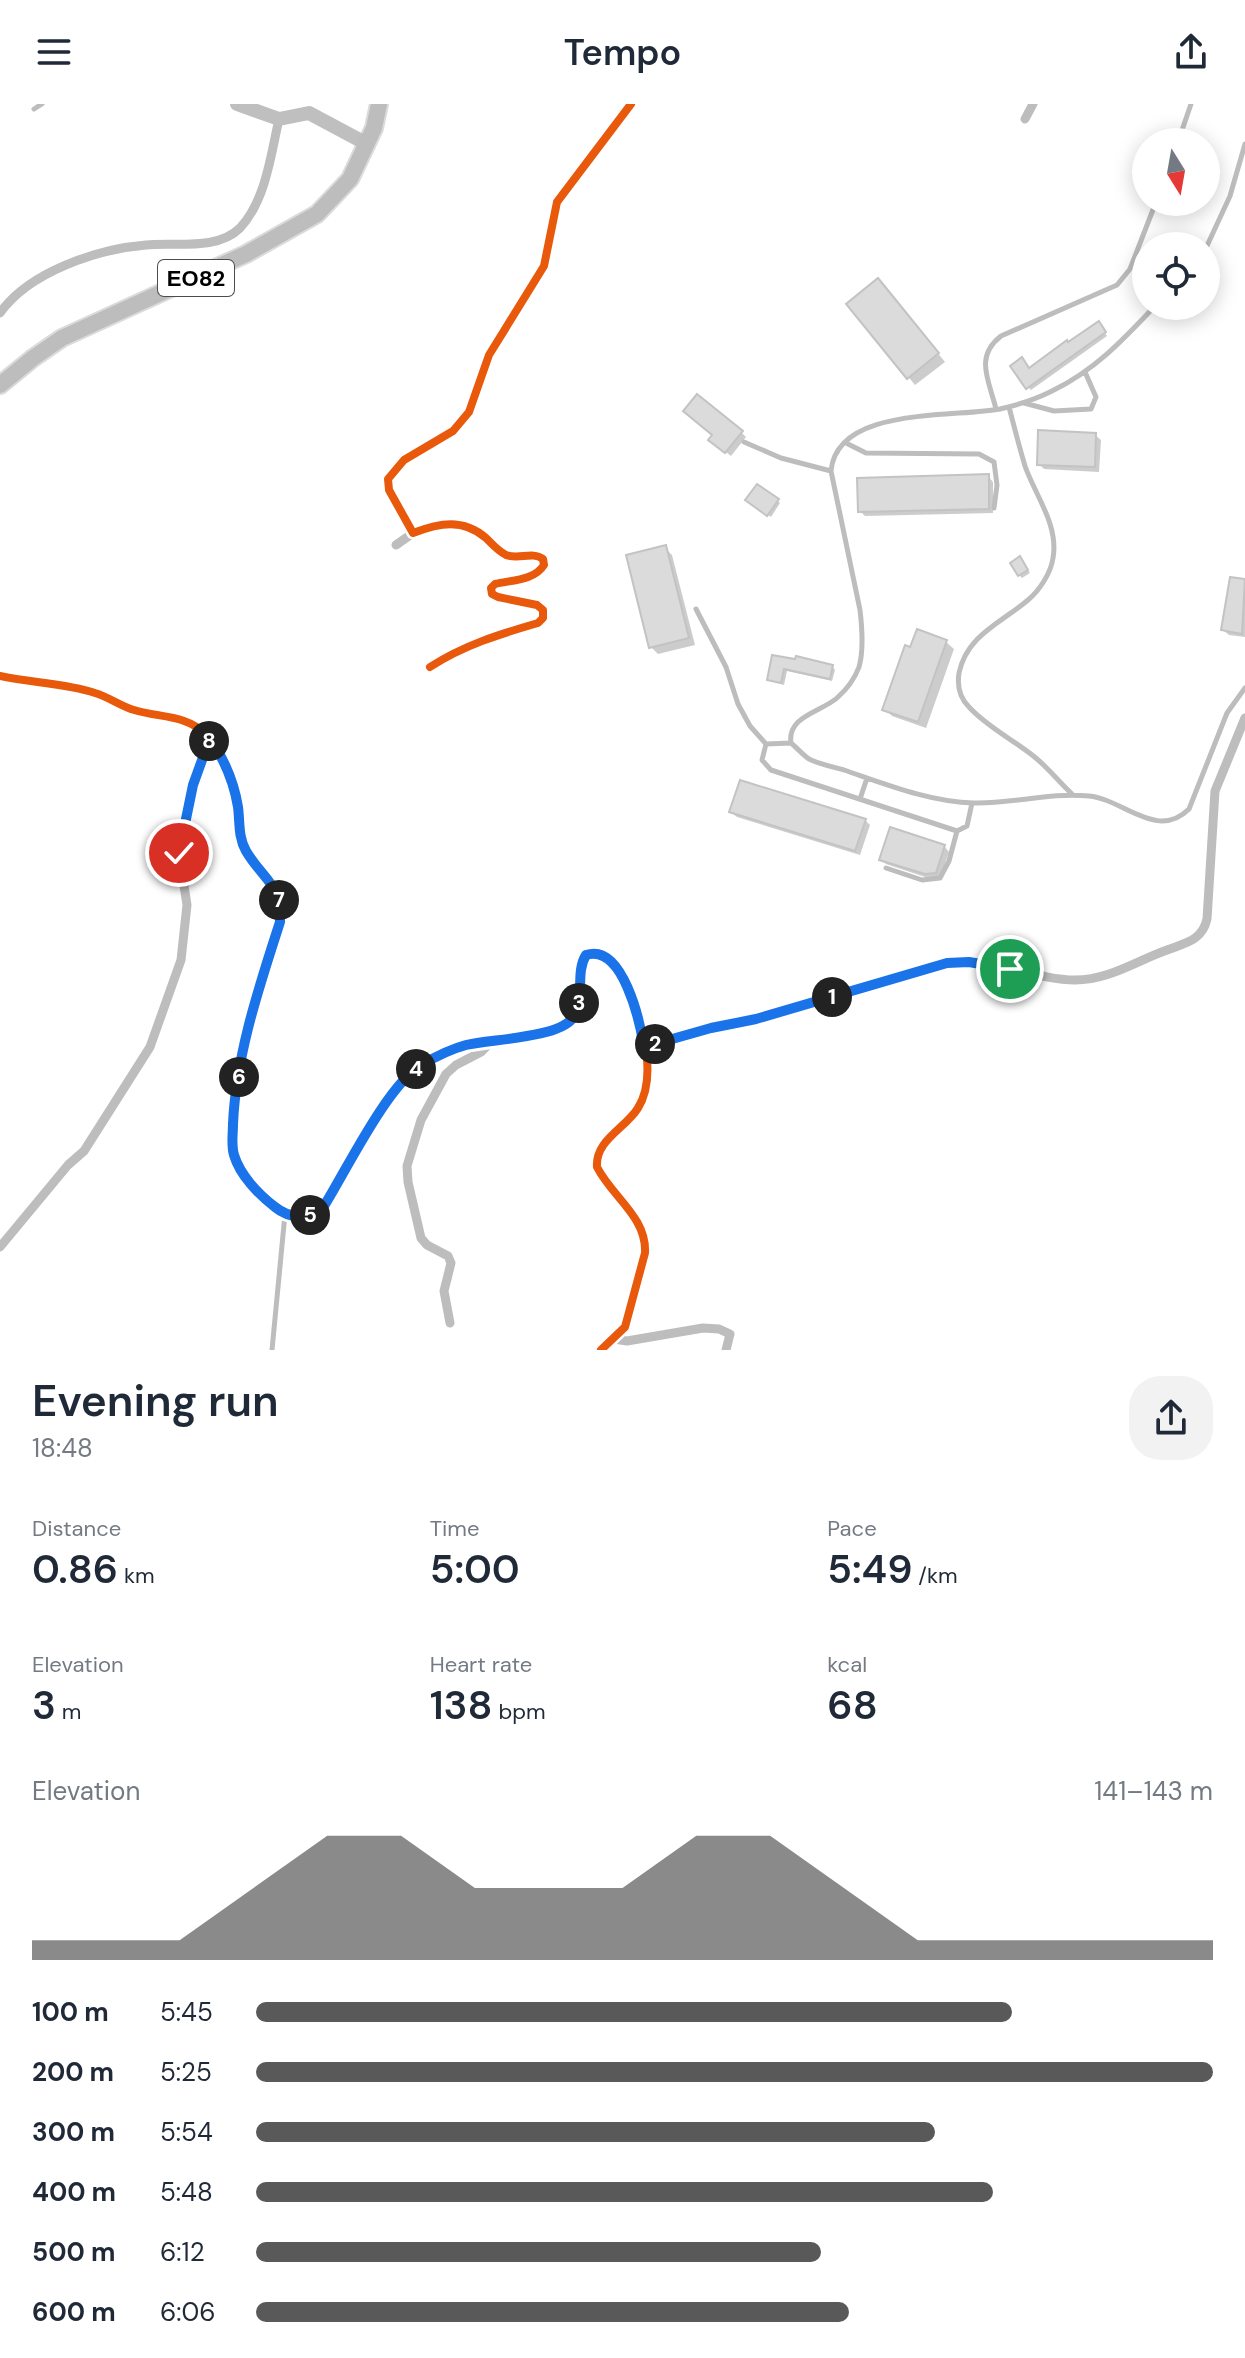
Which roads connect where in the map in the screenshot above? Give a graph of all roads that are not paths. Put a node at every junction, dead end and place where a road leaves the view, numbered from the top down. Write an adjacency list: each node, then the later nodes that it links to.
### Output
1 (42, 104): 7 (lane)
2 (237, 104): 8 (street)
3 (379, 104): 11 (main road, ΕΟ82)
4 (631, 104): 26 (street)
5 (1033, 104): 9 (street)
6 (1191, 104): 10 (lane)
7 (34, 109)
8 (279, 119): 11 (street); 15 (street)
9 (1025, 119)
10 (1183, 128)
11 (367, 144): 18 (main road, ΕΟ82)
12 (1245, 144): 14 (lane)
13 (1151, 216): 21 (lane)
14 (1213, 232)
15 (0, 313)
16 (1142, 320): 17 (lane)
17 (1085, 372): 19 (lane); 19 (lane)
18 (0, 385)
19 (1023, 403): 20 (lane)
20 (1009, 407): 21 (lane); 37 (lane)
21 (996, 409): 23 (lane)
22 (744, 442): 24 (lane)
23 (846, 443): 24 (lane); 25 (lane)
24 (831, 471): 34 (lane)
25 (994, 508)
26 (413, 533): 27 (street); 29 (street)
27 (396, 545)
28 (696, 609): 35 (lane)
29 (430, 667)
30 (0, 676): 33 (street)
31 (1245, 688): 37 (lane)
32 (1245, 718): 43 (street)
33 (210, 738): 44 (street); 45 (street)
34 (791, 743): 35 (lane); 36 (lane)
35 (766, 744): 38 (lane)
36 (867, 778): 38 (lane); 39 (lane)
37 (1072, 795): 39 (lane)
38 (860, 799): 40 (lane)
39 (972, 803): 40 (lane)
40 (957, 831): 41 (lane)
41 (886, 868)
42 (493, 1040): 43 (street); 44 (street); 46 (street)
43 (644, 1047): 47 (street)
44 (285, 1214): 48 (lane)
45 (0, 1247)
46 (450, 1323)
47 (614, 1339): 49 (street); 50 (street)
48 (272, 1350)
49 (601, 1350)
50 (726, 1350)

